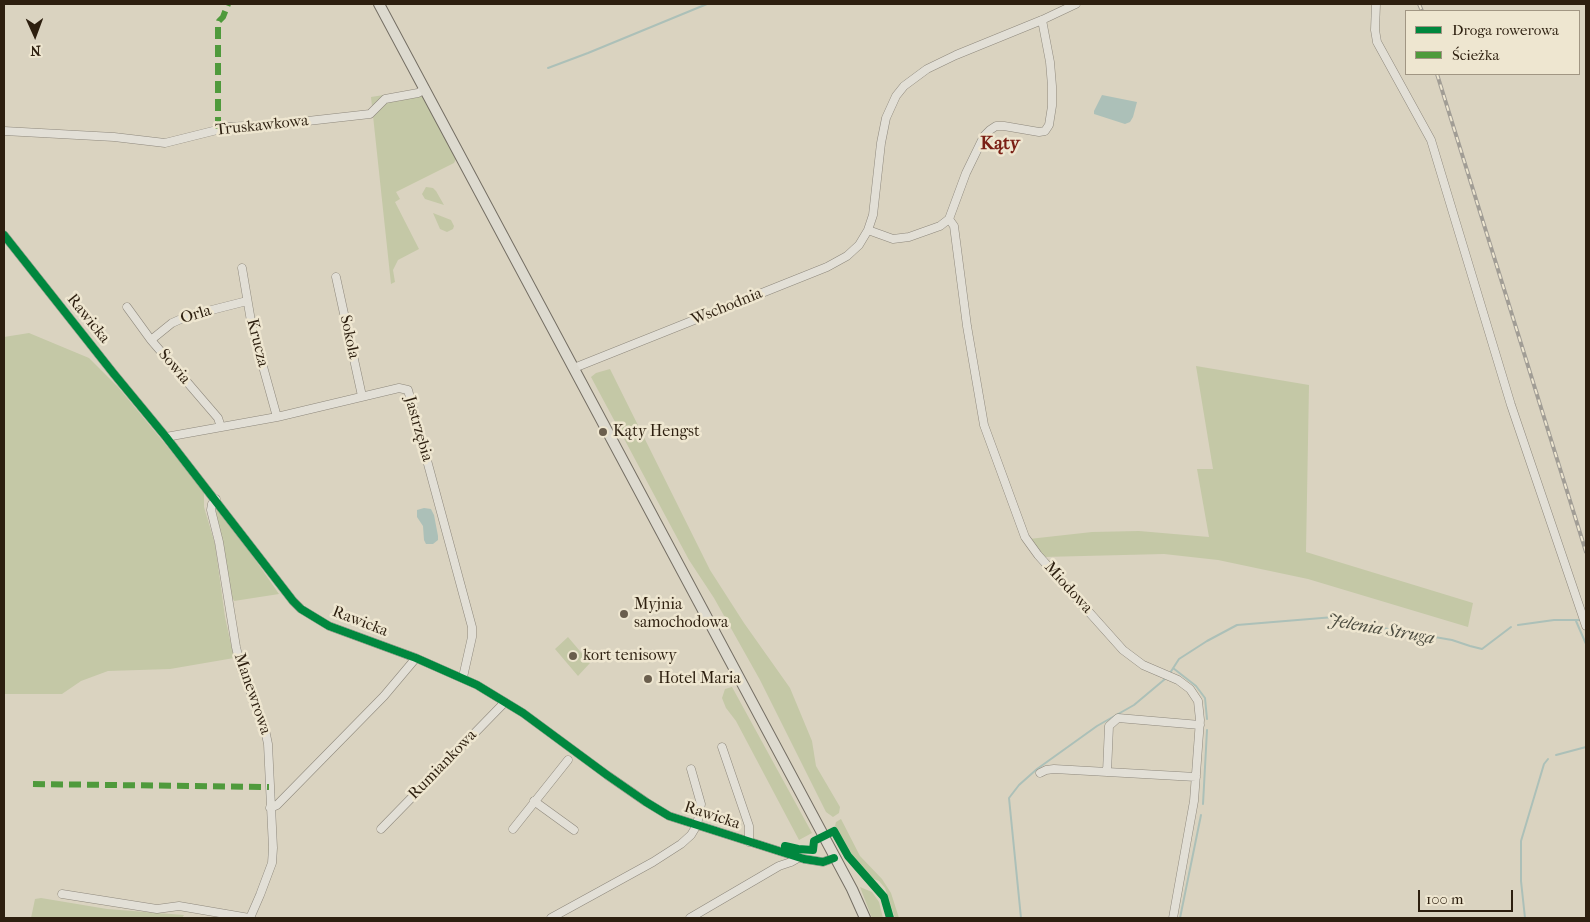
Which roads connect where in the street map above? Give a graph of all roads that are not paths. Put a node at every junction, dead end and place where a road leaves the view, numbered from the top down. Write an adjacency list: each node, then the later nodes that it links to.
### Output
1 (379, 4): 5 (main road)
2 (1076, 4): 4 (street)
3 (1376, 4): 21 (street)
4 (1042, 20): 7 (street); 8 (street)
5 (424, 89): 6 (street, Truskawkowa); 15 (main road)
6 (4, 131)
7 (949, 219): 8 (street); 25 (street, Miodowa)
8 (868, 230): 15 (street, Wschodnia)
9 (4, 235): 19 (street, Rawicka)
10 (242, 268): 12 (street, Krucza)
11 (336, 277): 16 (street, Sokola)
12 (247, 301): 14 (street, Orla); 17 (street, Krucza)
13 (127, 307): 14 (street, Sowia)
14 (152, 340): 18 (street, Sowia)
15 (574, 368): 40 (main road)
16 (362, 396): 17 (street, Jastrzębia); 23 (street, Jastrzębia)
17 (277, 417): 18 (street, Jastrzębia)
18 (221, 427): 19 (street, Jastrzębia)
19 (166, 436): 20 (street, Rawicka)
20 (216, 499): 22 (street, Rawicka); 33 (street, Manewrowa)
21 (1586, 626)
22 (416, 658): 23 (street, Rawicka); 33 (street)
23 (463, 678): 24 (street, Rawicka)
24 (505, 702): 34 (street, Rawicka); 35 (street, Rumiankowa)
25 (1200, 725): 29 (street); 31 (street, Miodowa)
26 (722, 747): 38 (street)
27 (568, 760): 32 (street)
28 (691, 769): 34 (street)
29 (1106, 772): 30 (street); 31 (street)
30 (1040, 773)
31 (1196, 777): 46 (street, Miodowa)
32 (534, 801): 36 (street); 37 (street)
33 (270, 808): 42 (street, Manewrowa)
34 (697, 825): 38 (street, Rawicka); 43 (street)
35 (381, 829)
36 (512, 829)
37 (574, 830)
38 (749, 842): 39 (street, Rawicka)
39 (798, 858): 40 (street, Rawicka); 44 (street)
40 (834, 858): 45 (main road)
41 (62, 894): 42 (street)
42 (249, 918)
43 (551, 918)
44 (690, 918)
45 (865, 918)
46 (1173, 918)

